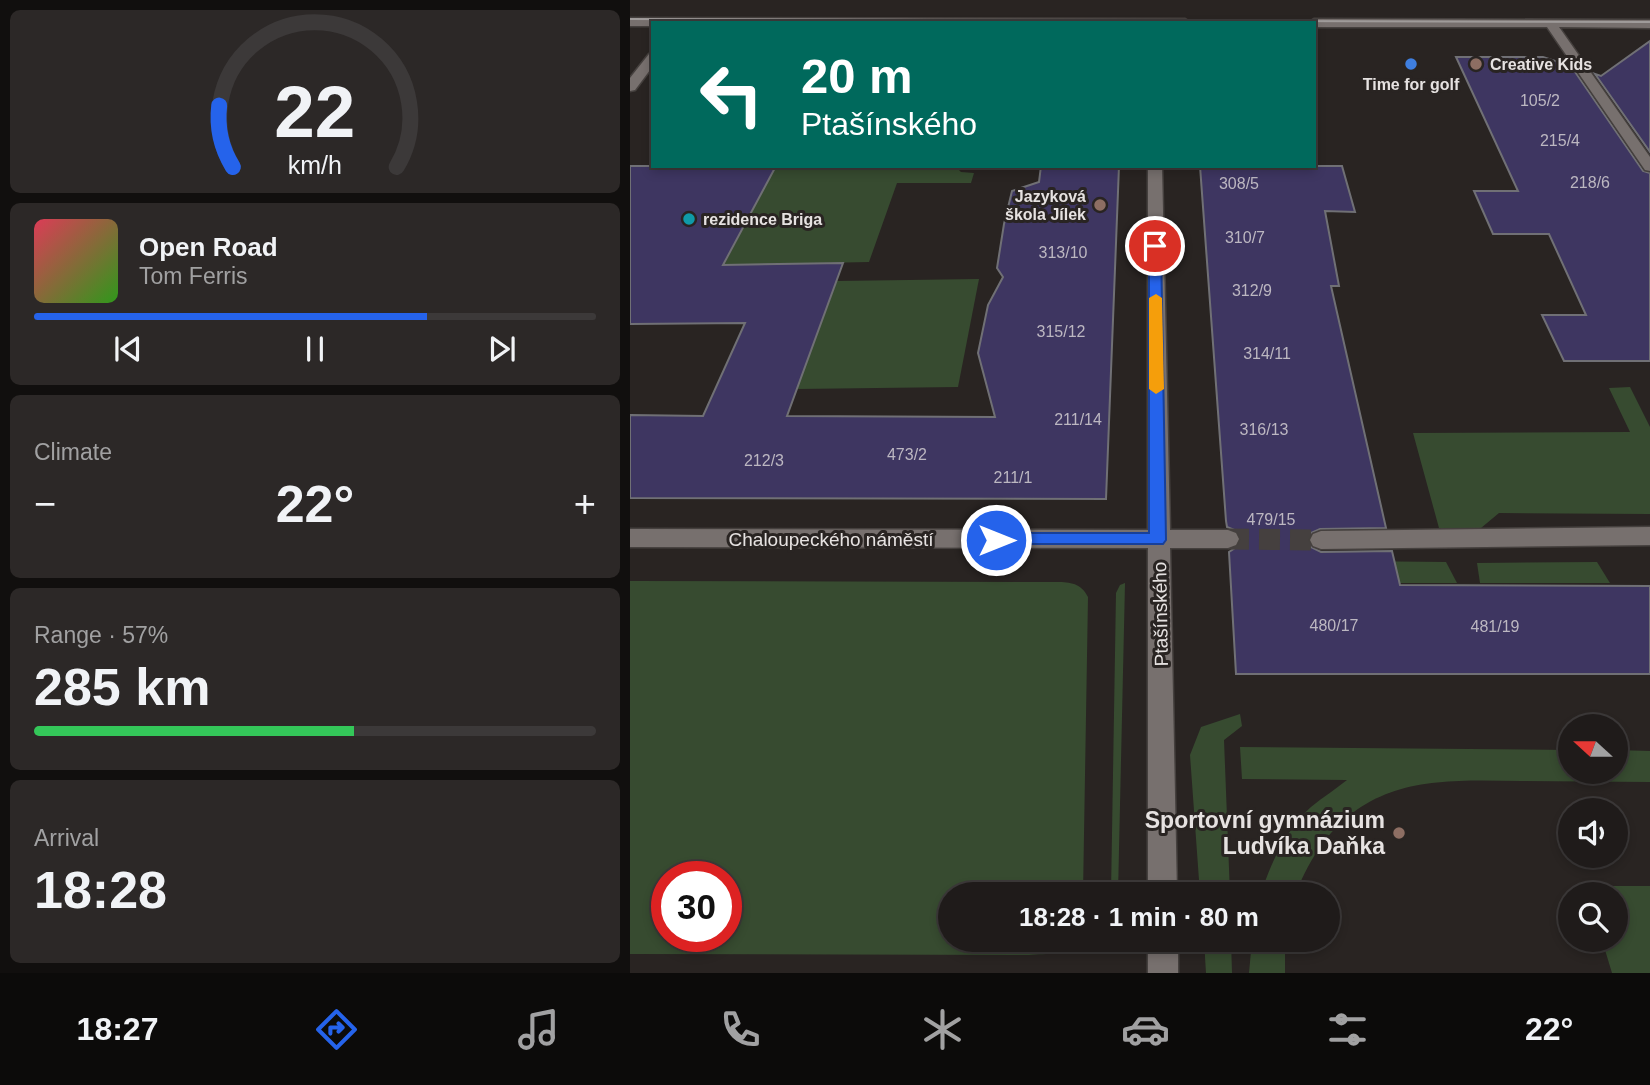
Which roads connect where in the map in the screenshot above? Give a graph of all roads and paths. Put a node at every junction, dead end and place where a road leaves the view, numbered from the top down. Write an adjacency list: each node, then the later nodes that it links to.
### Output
1 (630, 22): 2 (street)
2 (651, 22)
3 (1316, 23): 4 (street)
4 (1551, 24): 5 (street); 8 (street)
5 (1650, 24)
6 (651, 60): 7 (street)
7 (630, 87)
8 (1650, 167)
9 (1155, 168): 13 (street, Ptašínského)
10 (1650, 536): 14 (street)
11 (630, 538): 13 (street, Chaloupeckého náměstí)
12 (1228, 539): 13 (street, Chaloupeckého náměstí)
13 (1157, 540): 15 (street, Ptašínského)
14 (1321, 540)
15 (1163, 882)
16 (1163, 952): 17 (street)
17 (1163, 973)

